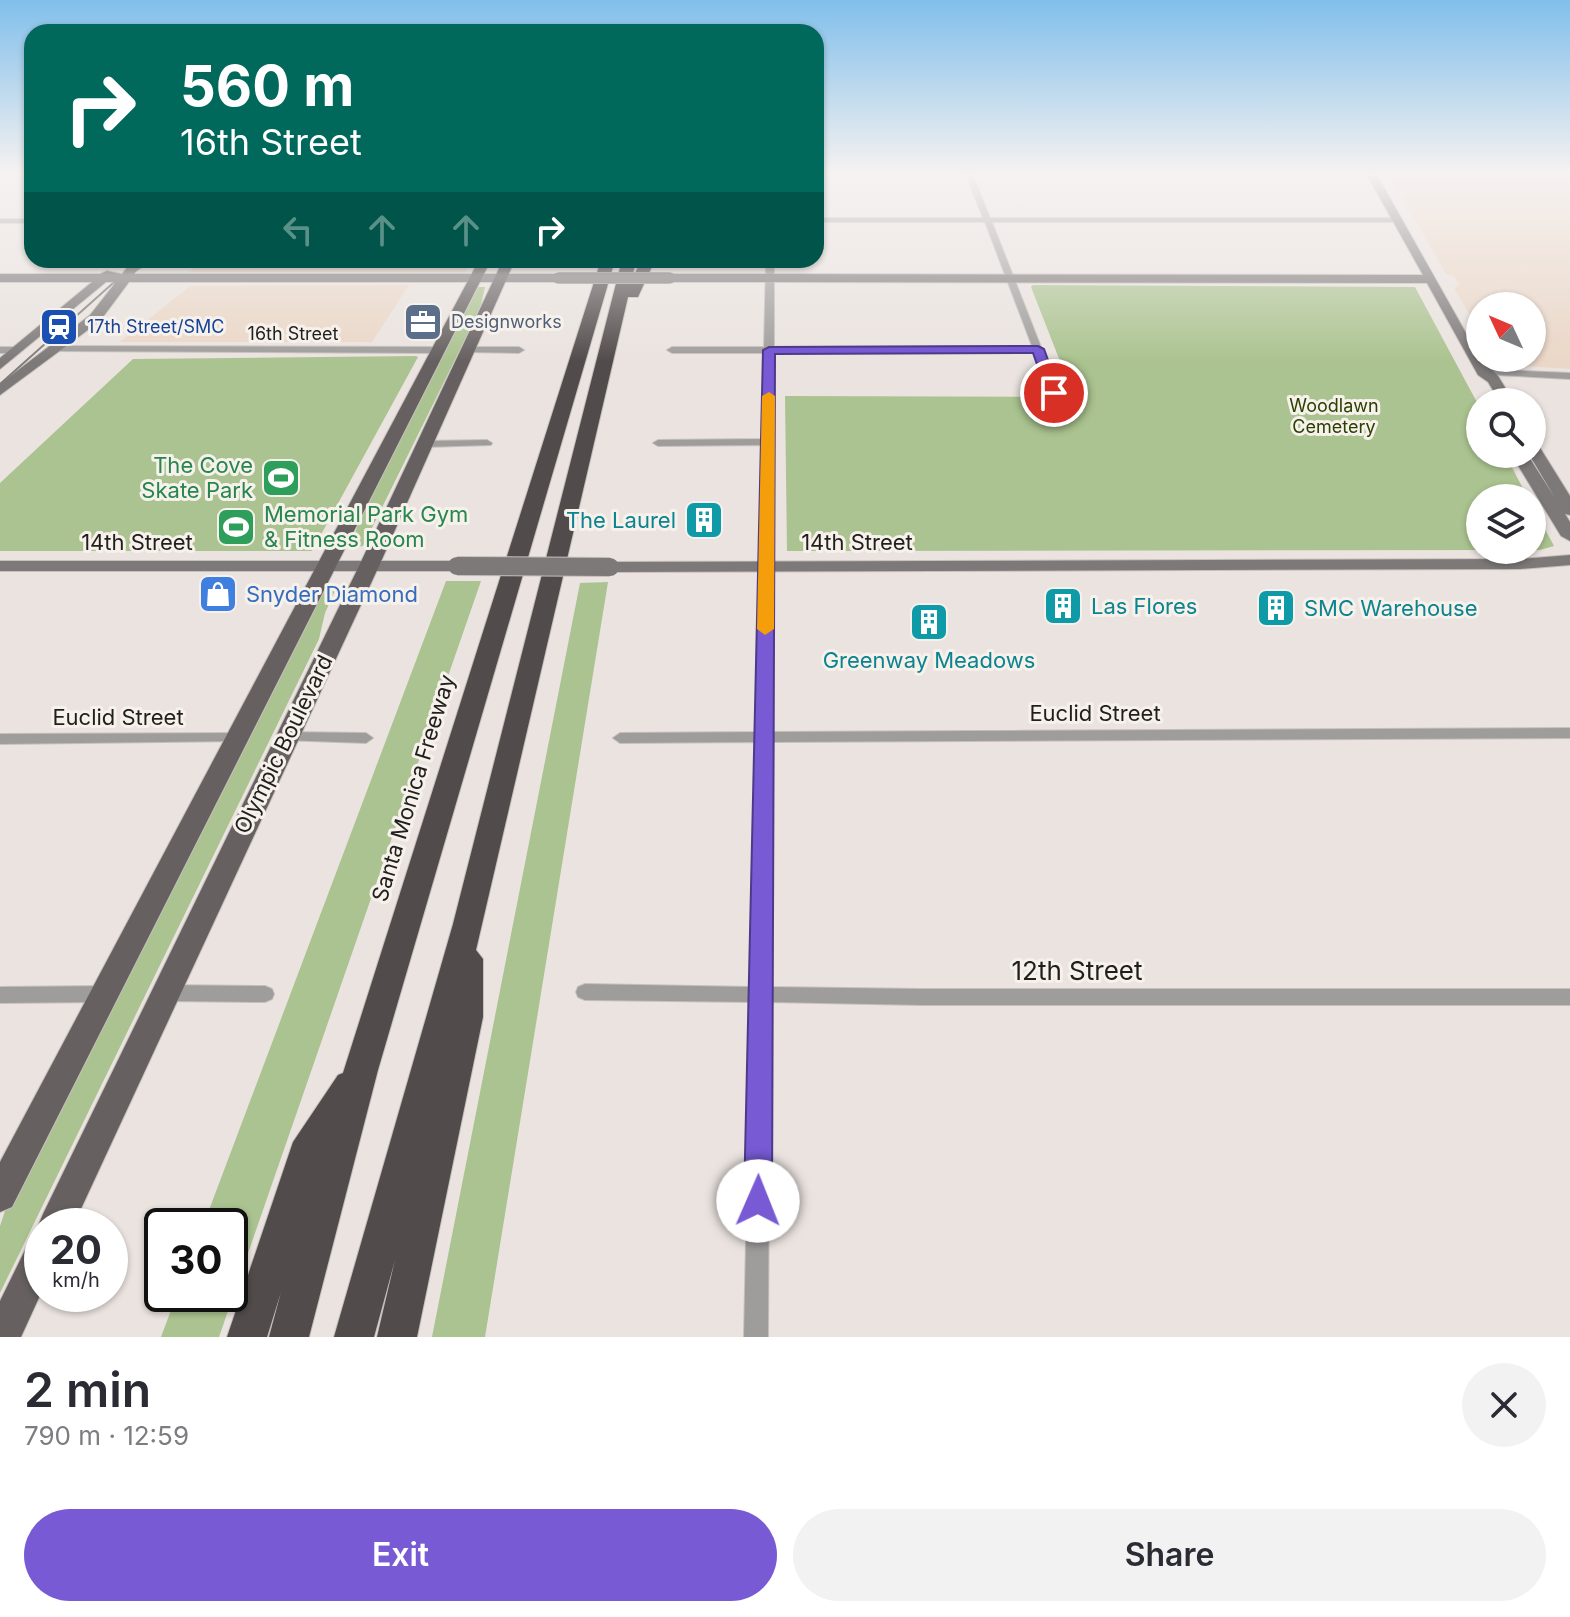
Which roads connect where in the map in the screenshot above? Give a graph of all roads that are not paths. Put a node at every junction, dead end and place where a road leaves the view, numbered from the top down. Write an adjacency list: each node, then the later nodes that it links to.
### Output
1 (994, 237): 13 (street)
2 (1407, 237): 19 (street)
3 (115, 268): 15 (street)
4 (134, 268): 18 (street)
5 (481, 268): 16 (main road, Olympic Boulevard)
6 (505, 268): 17 (main road, Olympic Boulevard)
7 (588, 268): 21 (highway)
8 (605, 268): 21 (highway, Santa Monica Freeway)
9 (627, 268): 31 (highway)
10 (645, 268): 31 (highway)
11 (770, 268): 12 (street)
12 (770, 277): 13 (street); 17 (street, bridge); 30 (street)
13 (1011, 277): 19 (street); 23 (street)
14 (0, 278): 15 (street)
15 (102, 278): 18 (street); 25 (street)
16 (476, 278): 17 (street); 18 (street); 26 (main road, Olympic Boulevard)
17 (501, 278): 27 (main road, Olympic Boulevard)
18 (126, 279): 22 (street)
19 (1430, 279): 20 (street)
20 (1466, 342)
21 (580, 345): 67 (highway, Santa Monica Freeway)
22 (53, 349): 26 (street, 16th Street); 37 (street)
23 (1038, 349): 30 (street); 38 (street)
24 (0, 350): 25 (street)
25 (17, 350): 32 (street)
26 (437, 350): 49 (main road, Olympic Boulevard)
27 (468, 350): 28 (street); 42 (main road, Olympic Boulevard)
28 (519, 350)
29 (672, 350): 30 (street)
30 (769, 350): 39 (street)
31 (606, 358): 59 (highway)
32 (0, 365)
33 (1483, 372): 34 (street); 35 (street); 36 (street)
34 (1570, 376)
35 (1483, 388)
36 (1498, 388)
37 (0, 391)
38 (1054, 393)
39 (768, 442): 41 (street); 51 (street)
40 (487, 443): 42 (street)
41 (658, 443)
42 (426, 444): 50 (main road, Olympic Boulevard)
43 (1538, 468): 46 (street)
44 (1542, 468): 45 (street)
45 (1570, 510)
46 (1570, 536)
47 (1570, 560): 51 (street, 14th Street)
48 (0, 566): 49 (street, 14th Street)
49 (327, 566): 50 (street, 14th Street); 55 (main road, Olympic Boulevard)
50 (369, 566): 51 (street, 14th Street, bridge); 53 (main road, Olympic Boulevard)
51 (766, 567): 54 (street)
52 (1570, 733): 54 (street, Euclid Street)
53 (286, 737): 56 (street); 61 (main road, Olympic Boulevard)
54 (764, 737): 57 (street, Euclid Street); 65 (street)
55 (237, 738): 58 (street, Euclid Street); 62 (main road, Olympic Boulevard)
56 (366, 738)
57 (620, 738)
58 (0, 739)
59 (468, 924): 74 (highway); 75 (highway)
60 (585, 992): 65 (street, 12th Street)
61 (165, 993): 63 (street); 69 (main road, Olympic Boulevard)
62 (104, 994): 64 (street); 68 (main road, Olympic Boulevard)
63 (265, 994)
64 (0, 995)
65 (760, 995): 66 (street, 12th Street); 76 (street)
66 (1570, 997)
67 (361, 1070): 72 (highway); 73 (highway, Santa Monica Freeway)
68 (0, 1196)
69 (63, 1208)
70 (24, 1290): 71 (main road)
71 (2, 1337)
72 (247, 1337)
73 (289, 1337)
74 (354, 1337)
75 (397, 1337)
76 (756, 1337)

